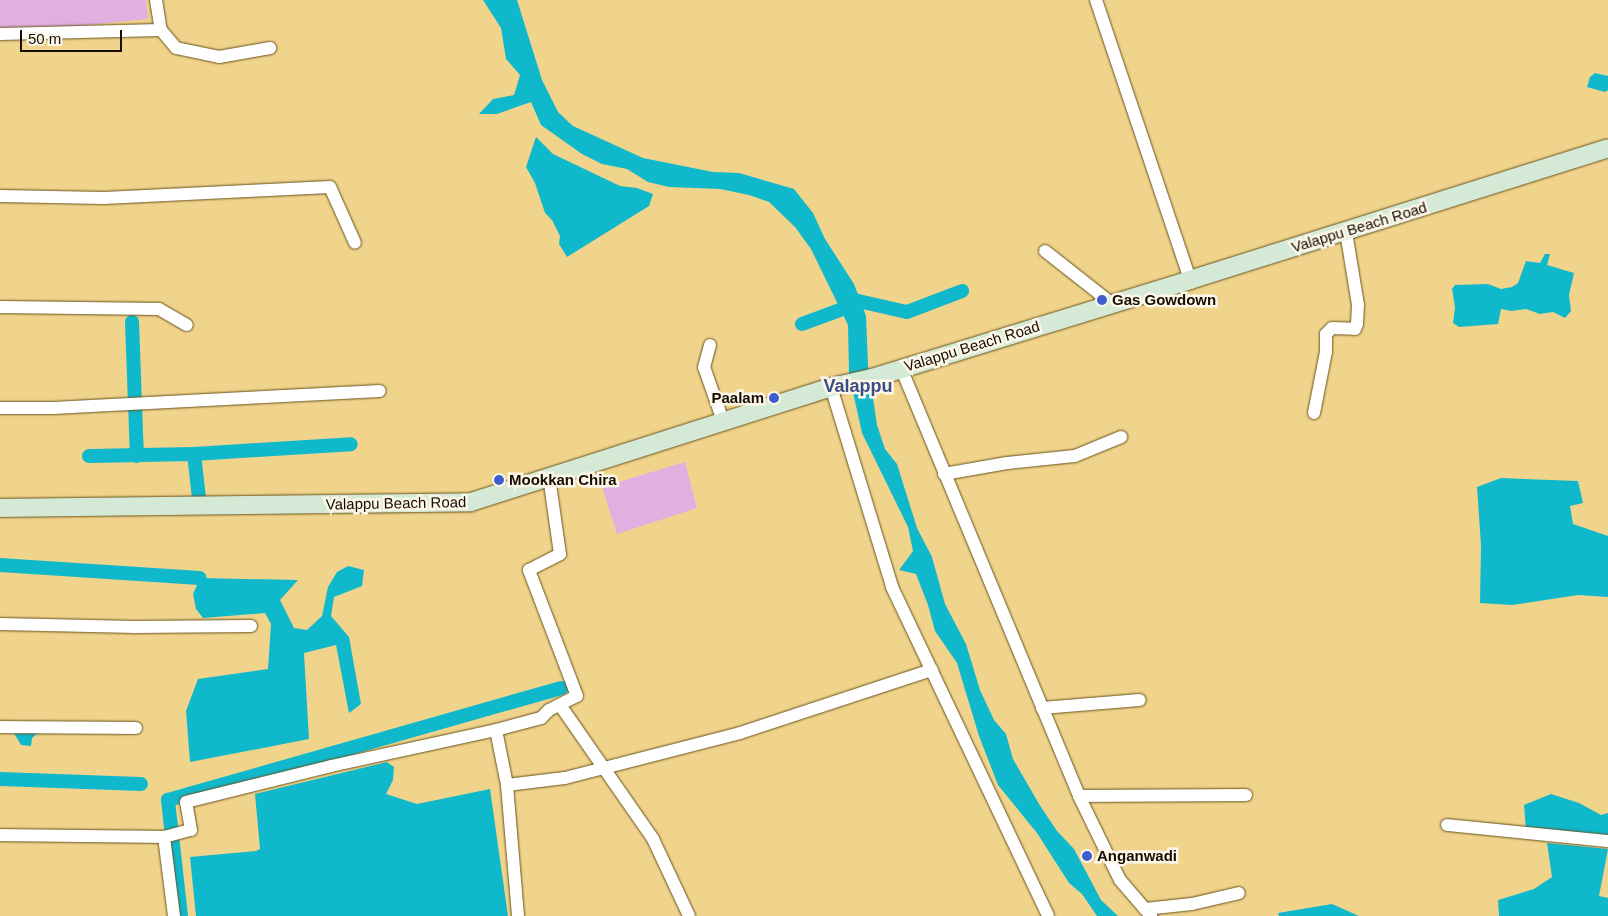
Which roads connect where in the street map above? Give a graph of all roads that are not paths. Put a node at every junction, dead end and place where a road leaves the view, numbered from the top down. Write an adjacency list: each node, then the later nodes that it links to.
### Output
1 (156, 0): 3 (street)
2 (1096, 0): 11 (street)
3 (161, 30): 4 (street); 5 (street)
4 (0, 34)
5 (270, 48)
6 (1608, 148): 8 (main road, Valappu Beach Road)
7 (0, 196): 9 (street)
8 (1346, 232): 11 (main road, Valappu Beach Road); 20 (street)
9 (355, 243)
10 (1046, 252): 12 (street)
11 (1190, 280): 12 (main road, Valappu Beach Road)
12 (1111, 303): 16 (main road, Valappu Beach Road)
13 (0, 307): 14 (street)
14 (187, 324)
15 (710, 345): 21 (street)
16 (901, 368): 17 (main road, Valappu Beach Road); 23 (street)
17 (831, 387): 21 (main road, Valappu Beach Road); 28 (street)
18 (380, 391): 19 (street)
19 (0, 408)
20 (1314, 413)
21 (723, 421): 24 (main road, Valappu Beach Road)
22 (1121, 437): 23 (street)
23 (944, 474): 31 (street)
24 (549, 477): 25 (main road, Valappu Beach Road); 30 (street)
25 (0, 508)
26 (0, 624): 27 (street)
27 (251, 626)
28 (932, 670): 35 (street); 48 (street)
29 (1140, 700): 31 (street)
30 (560, 705): 34 (street); 35 (street)
31 (1042, 708): 38 (street)
32 (0, 727): 33 (street)
33 (136, 728)
34 (496, 730): 36 (street); 41 (street)
35 (604, 768): 36 (street); 47 (street)
36 (507, 785): 46 (street)
37 (1246, 795): 38 (street)
38 (1079, 796): 44 (street)
39 (1447, 825): 42 (street)
40 (0, 835): 41 (street)
41 (170, 835): 45 (street)
42 (1608, 841)
43 (1239, 894): 44 (street)
44 (1148, 912)
45 (174, 916)
46 (518, 916)
47 (689, 916)
48 (1048, 916)

